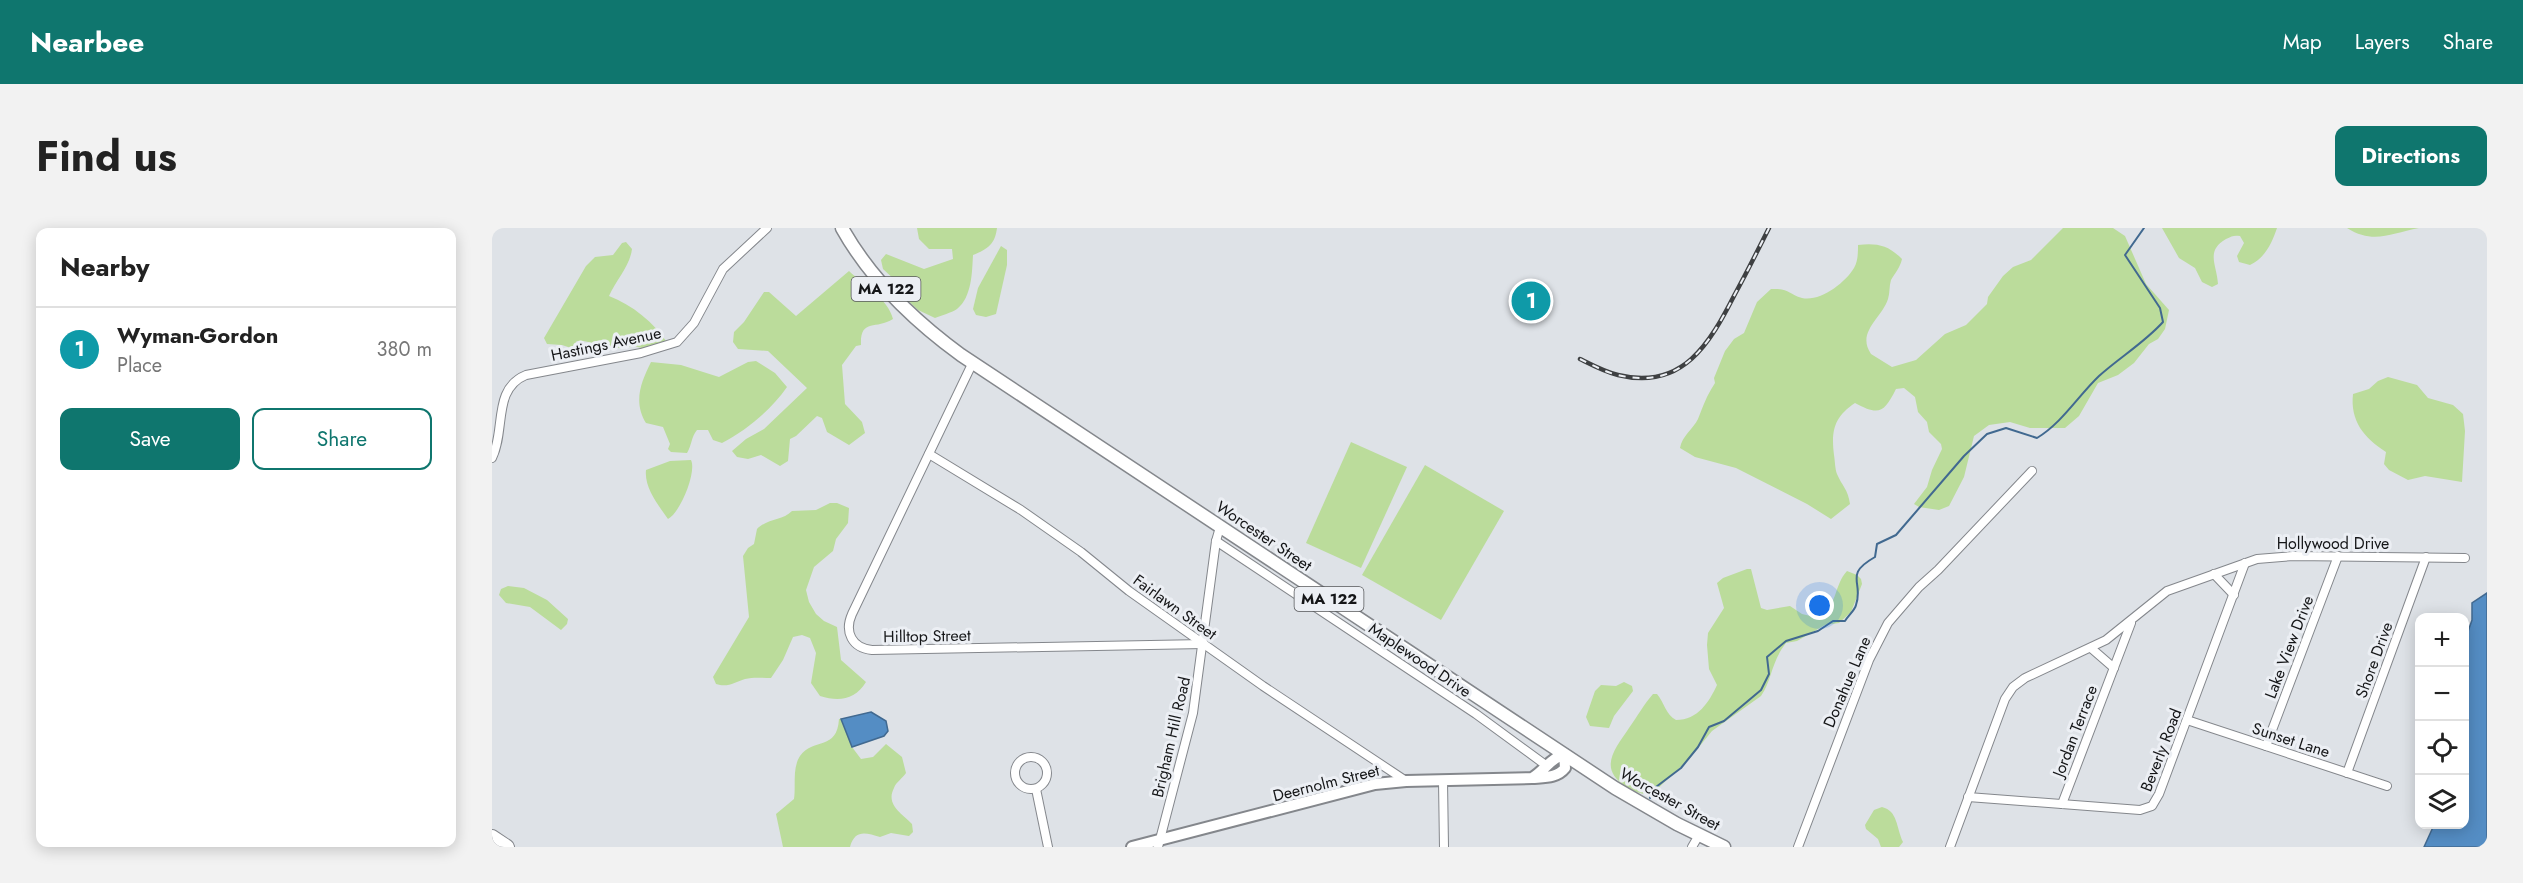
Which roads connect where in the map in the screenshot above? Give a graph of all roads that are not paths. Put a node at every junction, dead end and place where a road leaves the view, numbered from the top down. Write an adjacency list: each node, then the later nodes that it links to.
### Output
1 (766, 228): 5 (street, Hastings Avenue)
2 (842, 228): 3 (main road, Worcester Street / MA 122)
3 (973, 362): 4 (street, Hilltop Street); 7 (main road, Worcester Street / MA 122)
4 (929, 454): 16 (street, Fairlawn Street); 16 (street, Hilltop Street)
5 (492, 458)
6 (2032, 471): 40 (street, Donahue Lane)
7 (1220, 526): 8 (street, Brigham Hill Road); 21 (main road, Worcester Street / MA 122)
8 (1216, 541): 16 (street, Brigham Hill Road); 22 (street, Maplewood Drive)
9 (2338, 556): 10 (street, Hollywood Drive); 12 (street, Hollywood Drive); 20 (street, Lake View Drive)
10 (2426, 557): 11 (street, Hollywood Drive); 23 (street, Shore Drive)
11 (2465, 558)
12 (2245, 563): 13 (street, Hollywood Drive); 14 (street, Beverly Road)
13 (2214, 574): 14 (street); 15 (street, Hollywood Drive)
14 (2234, 595): 19 (street, Beverly Road)
15 (2132, 621): 17 (street, Hollywood Drive); 18 (street, Jordan Terrace)
16 (1204, 644): 25 (street, Fairlawn Street); 33 (street, Brigham Hill Road)
17 (2091, 648): 18 (street); 29 (street, Hollywood Drive)
18 (2114, 668): 30 (street, Jordan Terrace)
19 (2187, 720): 20 (street, Sunset Lane); 30 (street, Beverly Road)
20 (2266, 746): 23 (street, Sunset Lane)
21 (1564, 754): 22 (street); 24 (street, Deernolm Street); 31 (main road, Worcester Street / MA 122)
22 (1547, 766): 24 (street)
23 (2347, 773): 27 (street, Sunset Lane)
24 (1532, 778): 26 (street, Deernolm Street)
25 (1406, 781): 26 (street, Deernolm Street); 33 (street, Deernolm Street)
26 (1443, 781): 37 (street)
27 (2387, 786)
28 (1036, 789): 28 (street); 35 (street)
29 (1968, 797): 30 (street, Beverly Road); 41 (street, Hollywood Drive)
30 (2062, 804)
31 (1699, 835): 38 (street); 39 (main road, Worcester Street / MA 122)
32 (492, 837): 34 (highway)
33 (1159, 844): 36 (street, Deernolm Street)
34 (507, 847)
35 (1048, 847)
36 (1132, 847)
37 (1444, 847)
38 (1692, 847)
39 (1724, 847)
40 (1798, 847)
41 (1950, 847)

